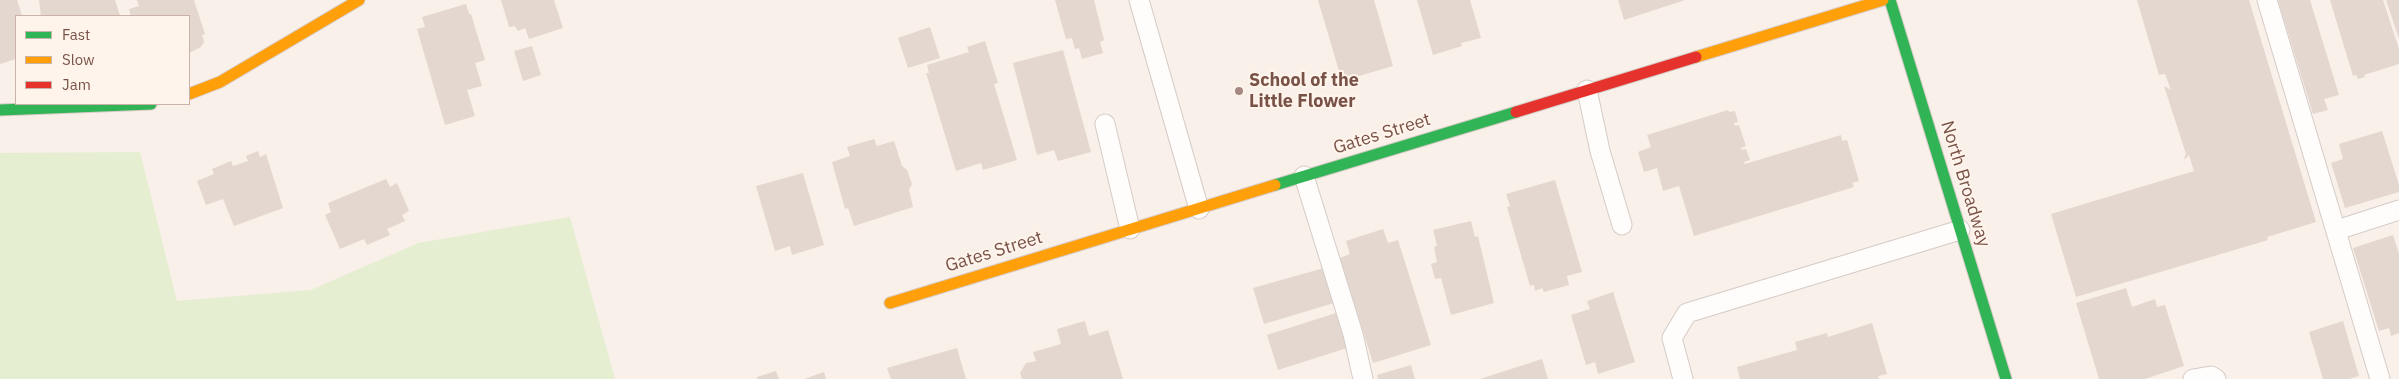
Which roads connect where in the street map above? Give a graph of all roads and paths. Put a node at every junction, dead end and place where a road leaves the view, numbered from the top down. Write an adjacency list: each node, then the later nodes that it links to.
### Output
1 (359, 0): 7 (street)
2 (1139, 0): 12 (lane)
3 (1883, 0): 6 (street, Gates Street)
4 (1890, 0): 16 (street, North Broadway)
5 (2266, 0): 17 (lane)
6 (1587, 90): 11 (street, Gates Street); 14 (lane)
7 (190, 94)
8 (126, 105): 9 (street)
9 (0, 110)
10 (1105, 124): 15 (lane)
11 (1304, 176): 12 (street, Gates Street); 19 (lane)
12 (1198, 209): 15 (street, Gates Street)
13 (2399, 210): 17 (lane)
14 (1622, 226)
15 (1130, 229): 18 (street, Gates Street)
16 (1960, 230): 20 (lane); 21 (street, North Broadway)
17 (2337, 230): 24 (lane)
18 (890, 302)
19 (1364, 379)
20 (1683, 379)
21 (2006, 379)
22 (2193, 379): 23 (lane)
23 (2216, 379)
24 (2380, 379)

